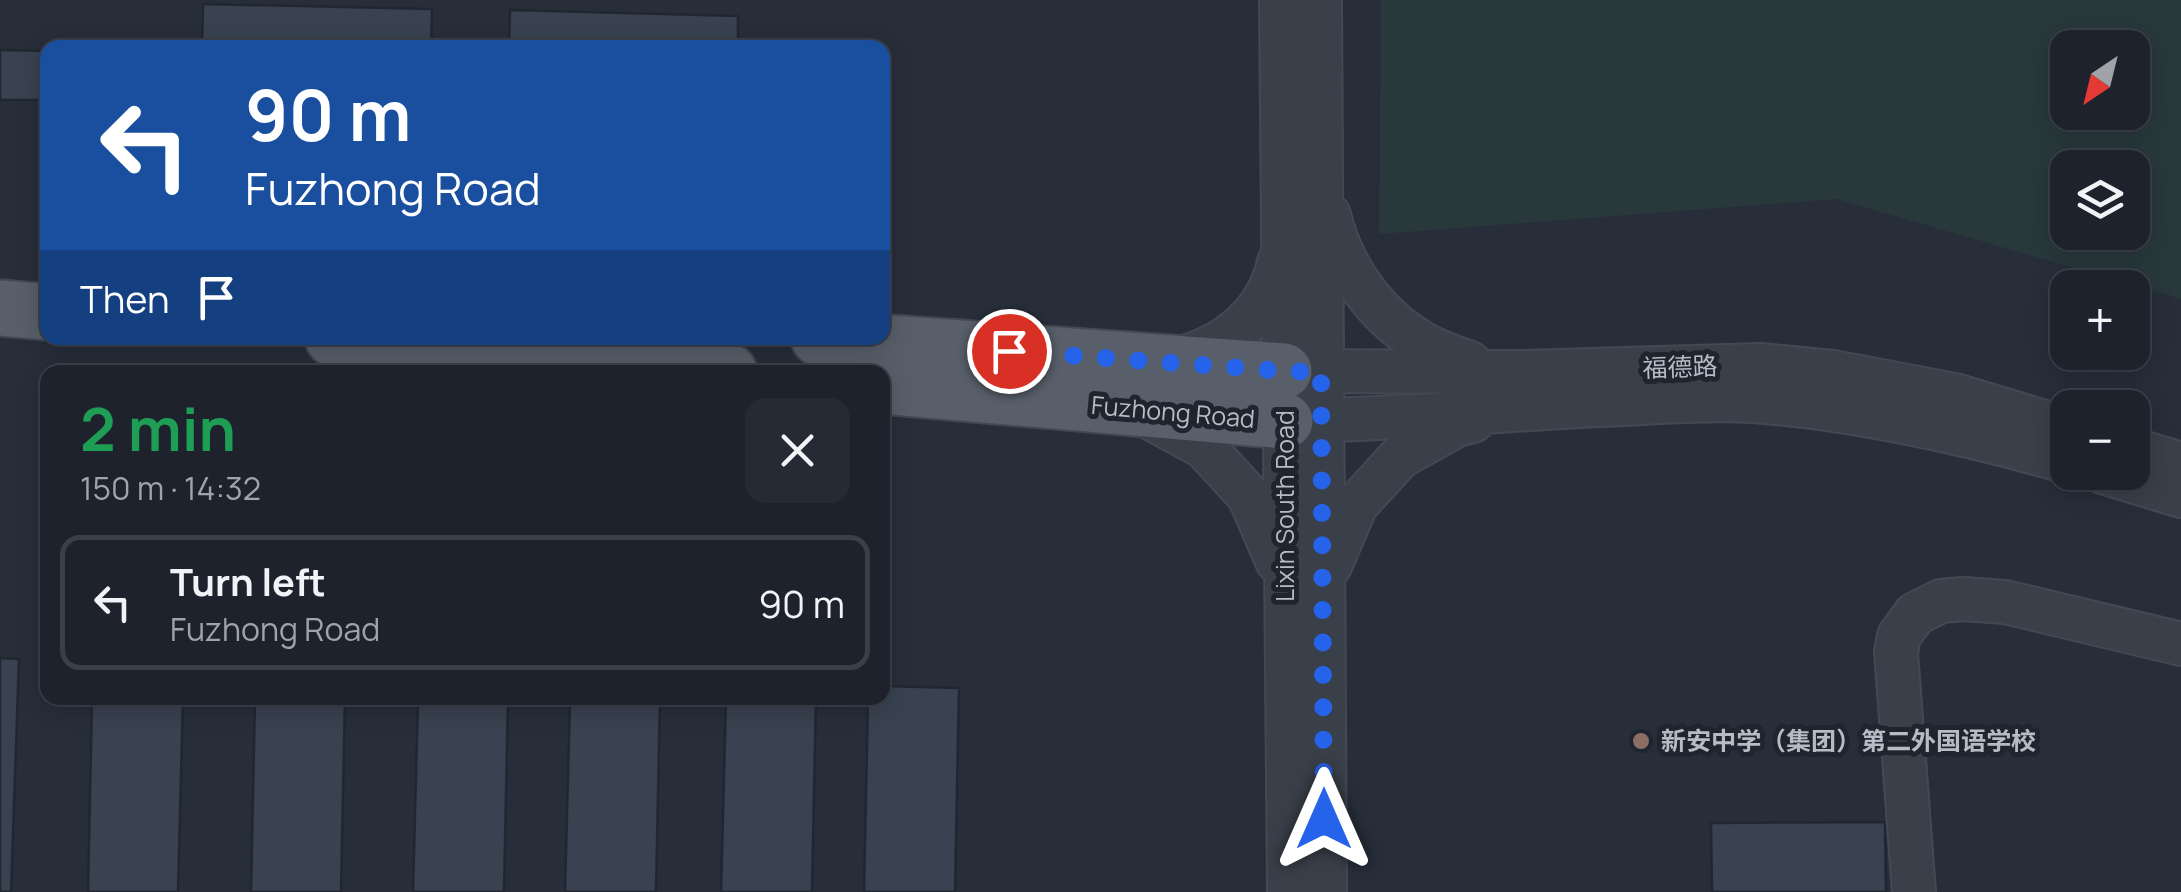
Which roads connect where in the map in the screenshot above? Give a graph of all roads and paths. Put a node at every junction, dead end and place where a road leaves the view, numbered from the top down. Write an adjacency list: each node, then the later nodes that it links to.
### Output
1 (1282, 0): 4 (street, Lixin South Road)
2 (1320, 0): 3 (street, Lixin South Road)
3 (1320, 182): 13 (street); 15 (street, Lixin South Road)
4 (1283, 242): 11 (street); 15 (street, Lixin South Road)
5 (0, 272): 6 (main road)
6 (40, 275)
7 (0, 308): 8 (main road)
8 (40, 311)
9 (890, 343): 11 (main road, Fuzhong Road)
10 (415, 345): 12 (main road)
11 (1160, 362): 15 (main road, Fuzhong Road)
12 (647, 365)
13 (1499, 372): 15 (street, 福德路); 18 (street, 福德路)
14 (890, 387): 16 (main road, Fuzhong Road)
15 (1303, 396): 16 (main road, Fuzhong Road); 17 (street, 福德路); 24 (street, Lixin South Road)
16 (1076, 403): 24 (street)
17 (1520, 409): 20 (street, 福德路); 24 (street)
18 (2050, 424)
19 (2150, 455): 21 (street)
20 (2050, 457)
21 (2181, 464)
22 (2150, 487): 23 (street)
23 (2181, 496)
24 (1305, 630): 26 (street, Lixin South Road); 27 (street, Lixin South Road)
25 (2181, 644): 28 (street)
26 (1288, 892)
27 (1325, 892)
28 (1914, 892)

